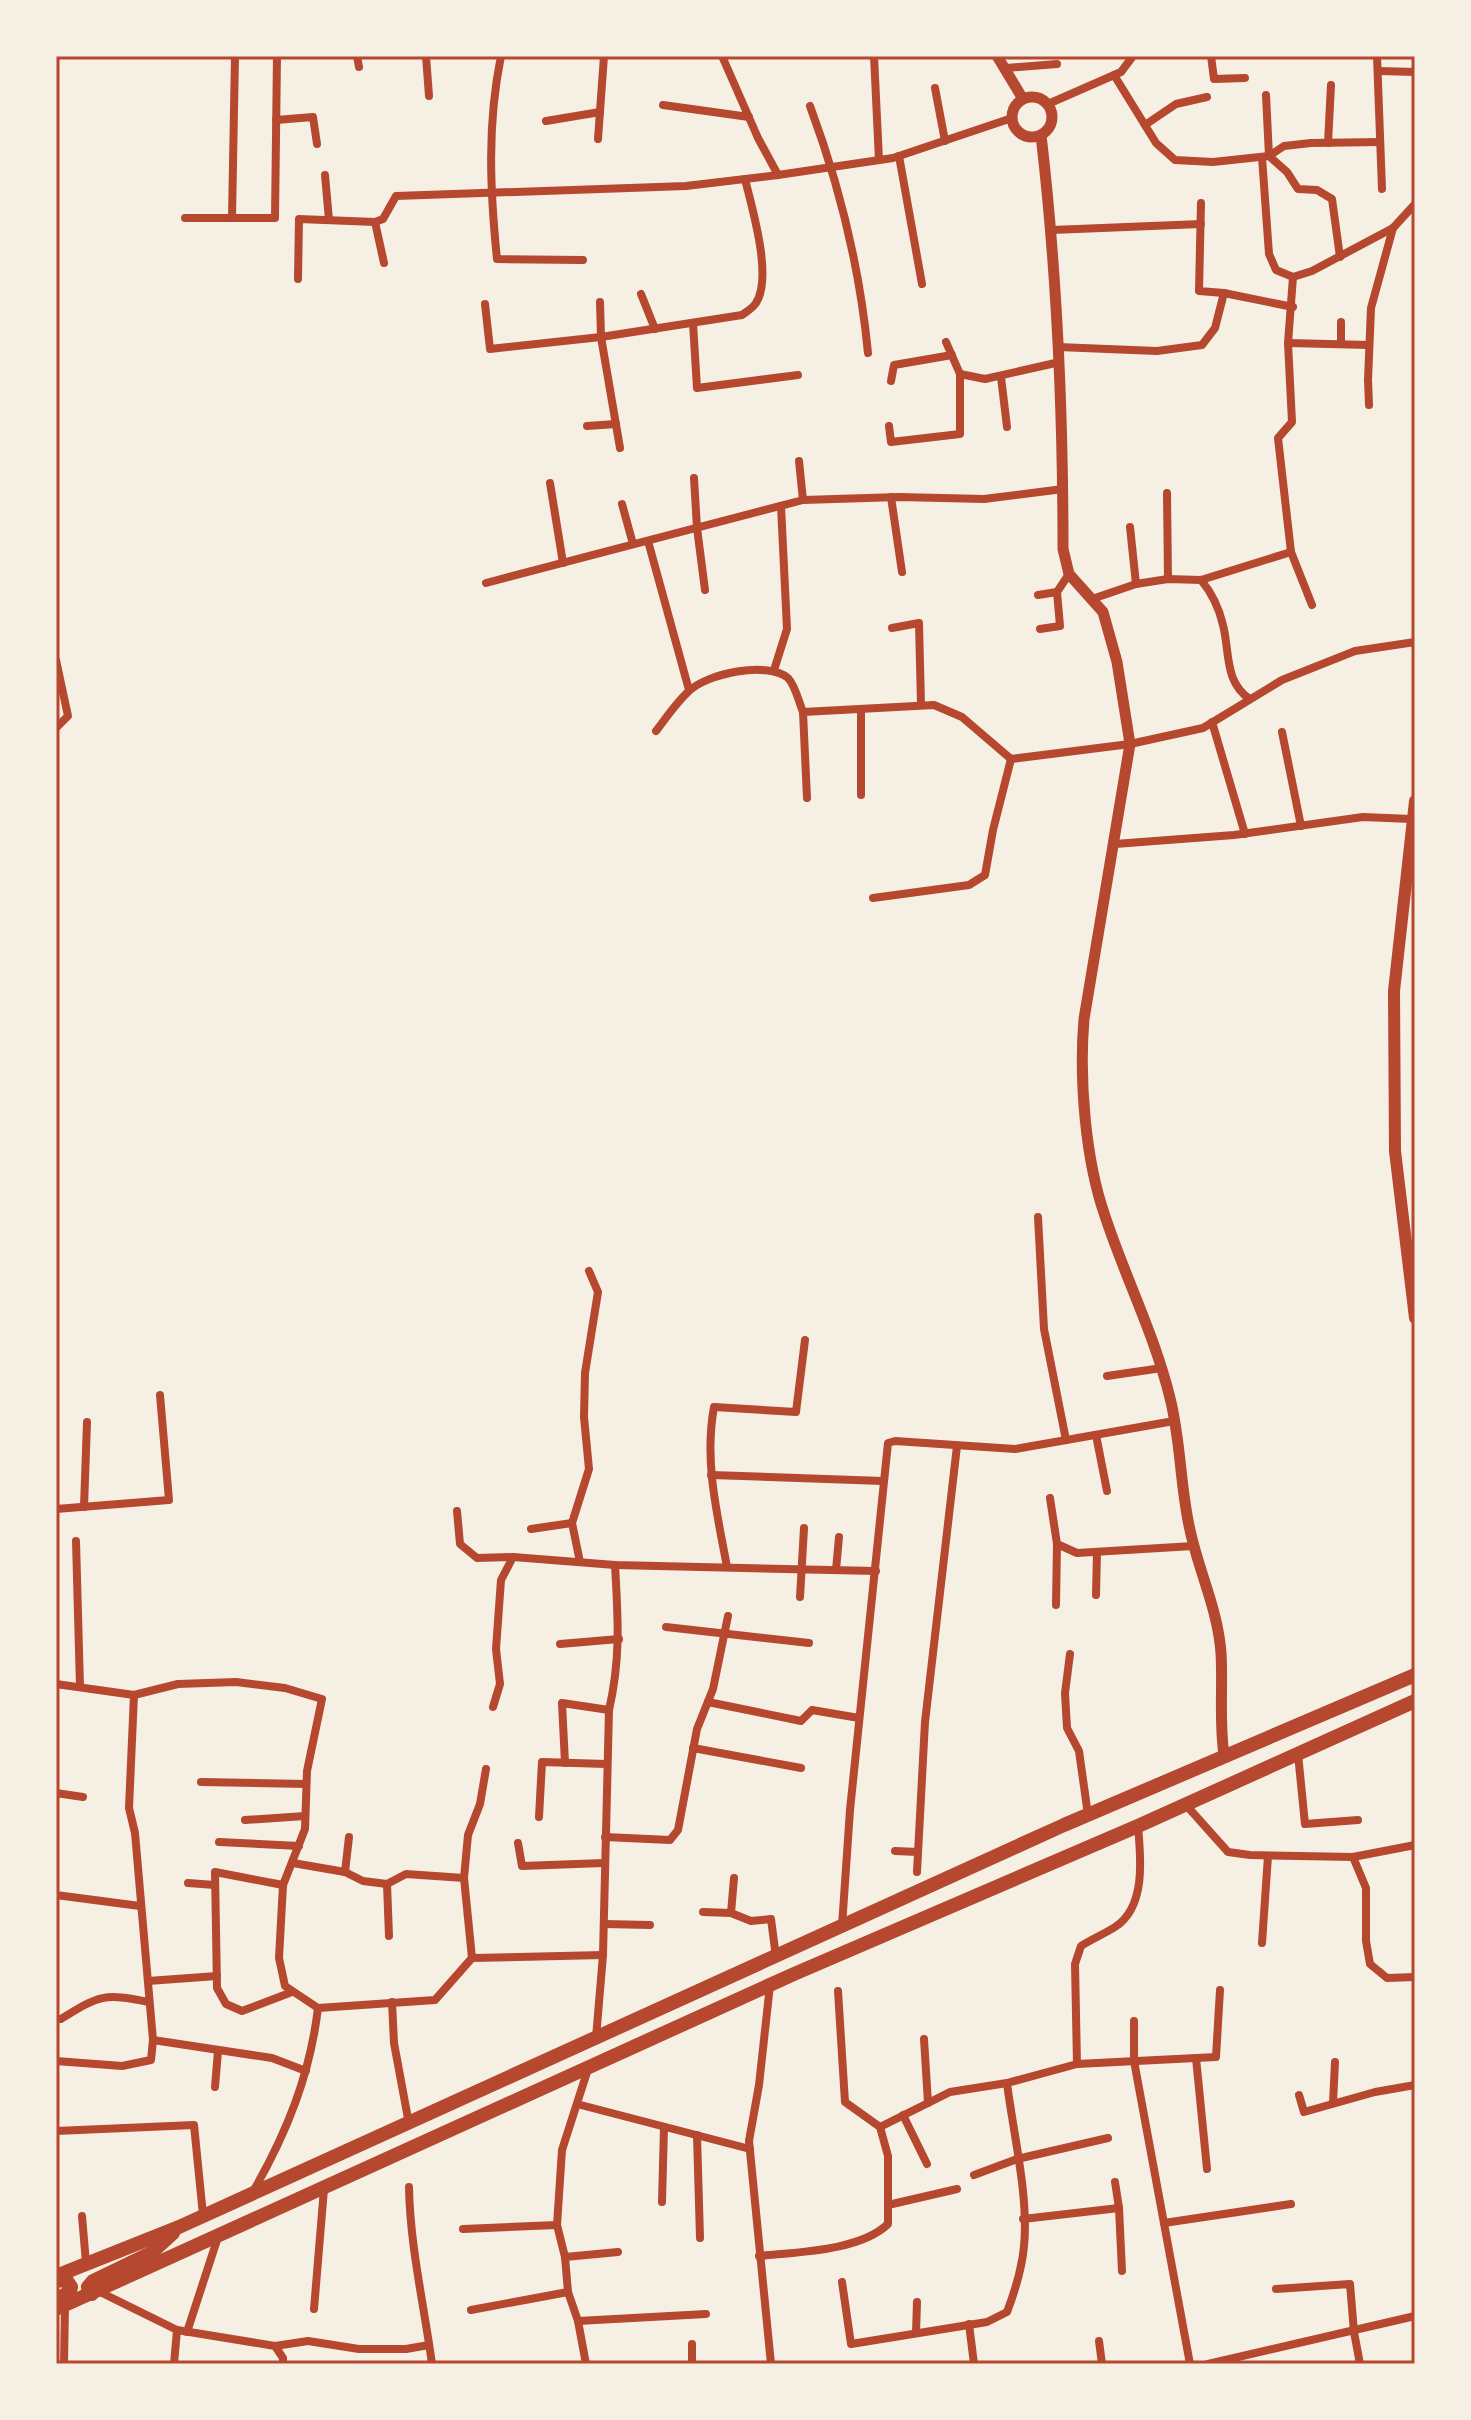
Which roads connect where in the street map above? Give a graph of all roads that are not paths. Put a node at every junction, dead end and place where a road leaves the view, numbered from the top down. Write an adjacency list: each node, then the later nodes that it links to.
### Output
1 (235, 56): 53 (street)
2 (277, 56): 32 (street)
3 (357, 56): 14 (street)
4 (426, 56): 23 (street)
5 (501, 56): 49 (street)
6 (604, 56): 29 (street)
7 (722, 56): 30 (street)
8 (874, 56): 43 (street)
9 (997, 56): 15 (street)
10 (1133, 56): 18 (street)
11 (1211, 56): 19 (street)
12 (1377, 56): 16 (street)
13 (1057, 64): 15 (street)
14 (359, 67)
15 (1006, 68): 25 (street)
16 (1380, 71): 17 (street); 38 (street)
17 (1415, 72)
18 (1114, 75): 26 (street); 34 (street)
19 (1245, 78)
20 (1331, 85): 39 (street)
21 (935, 88): 37 (street)
22 (1266, 95): 42 (street)
23 (429, 96)
24 (1207, 97): 34 (street)
25 (1023, 99): 26 (street); 31 (street)
26 (1048, 104): 35 (street)
27 (663, 105): 30 (street)
28 (810, 106): 44 (street)
29 (600, 112): 33 (street); 36 (street)
30 (749, 117): 46 (street)
31 (1012, 118): 35 (street); 37 (street)
32 (276, 120): 40 (street); 53 (street)
33 (546, 121)
34 (1145, 125): 42 (street)
35 (1041, 135): 58 (street)
36 (598, 139)
37 (945, 141): 41 (street)
38 (1380, 142): 39 (street); 48 (street)
39 (1328, 143): 42 (street)
40 (317, 144)
41 (899, 156): 43 (street); 64 (street)
42 (1266, 156): 59 (street); 62 (street)
43 (879, 160): 44 (street)
44 (832, 167): 46 (street); 79 (street)
45 (325, 175): 54 (street)
46 (778, 175): 47 (street)
47 (745, 179): 49 (street); 71 (street)
48 (1382, 189)
49 (490, 193): 55 (street); 60 (street)
50 (1201, 203): 56 (street)
51 (1415, 204): 57 (street)
52 (185, 218): 53 (street)
53 (232, 218)
54 (329, 220): 55 (street); 63 (street)
55 (375, 222): 61 (street)
56 (1201, 224): 58 (street); 65 (street)
57 (1393, 228): 59 (street); 77 (street)
58 (1052, 230): 78 (street)
59 (1340, 257): 62 (street)
60 (583, 260)
61 (384, 263)
62 (1293, 277): 69 (street)
63 (298, 279)
64 (922, 284)
65 (1224, 293): 69 (street); 78 (street)
66 (641, 294): 72 (street)
67 (600, 302): 73 (street)
68 (485, 304): 73 (street)
69 (1293, 307): 75 (street)
70 (1341, 322): 76 (street)
71 (693, 323): 72 (street); 83 (street)
72 (655, 329): 73 (street)
73 (601, 337): 87 (street)
74 (946, 342): 80 (street)
75 (1288, 343): 76 (street); 105 (street)
76 (1341, 344): 77 (street)
77 (1369, 345): 86 (street)
78 (1058, 347): 81 (street)
79 (868, 353)
80 (952, 355): 82 (street); 85 (street)
81 (1060, 362): 84 (street); 95 (street)
82 (960, 374): 84 (street); 89 (street)
83 (798, 375)
84 (1001, 377): 90 (street)
85 (891, 381)
86 (1369, 405)
87 (616, 424): 88 (street); 91 (street)
88 (587, 426)
89 (889, 426)
90 (1007, 427)
91 (620, 448)
92 (799, 461): 98 (street)
93 (694, 478): 102 (street)
94 (550, 483): 106 (street)
95 (1063, 489): 97 (street); 108 (street)
96 (1167, 493): 109 (street)
97 (891, 497): 98 (street); 107 (street)
98 (803, 500): 100 (street)
99 (622, 504): 104 (street)
100 (781, 506): 102 (street); 122 (street)
101 (1130, 527): 112 (street)
102 (697, 528): 103 (street); 113 (street)
103 (648, 541): 104 (street); 123 (street)
104 (633, 544): 106 (street)
105 (1291, 552): 110 (street); 117 (street)
106 (563, 563): 111 (street)
107 (902, 572)
108 (1069, 574): 114 (street); 116 (street)
109 (1168, 579): 110 (street); 112 (street)
110 (1201, 580): 124 (street)
111 (486, 583)
112 (1136, 584): 116 (street)
113 (705, 590)
114 (1057, 592): 115 (street); 119 (street)
115 (1038, 595)
116 (1092, 599): 132 (street)
117 (1312, 605)
118 (892, 628): 125 (street)
119 (1040, 629)
120 (1415, 642): 124 (street)
121 (56, 660): 129 (street)
122 (774, 670): 123 (street); 127 (street)
123 (689, 690): 130 (street)
124 (1250, 699): 128 (street)
125 (921, 705): 126 (street); 133 (street)
126 (861, 709): 127 (street); 134 (street)
127 (803, 712): 135 (street)
128 (1212, 722): 132 (street); 139 (street)
129 (56, 728)
130 (656, 731)
131 (1282, 732): 138 (street)
132 (1130, 744): 133 (street); 140 (street)
133 (1011, 759): 141 (street)
134 (861, 795)
135 (807, 798)
136 (1415, 801): 137 (main road)
137 (1411, 819): 138 (street); 144 (main road)
138 (1301, 826): 139 (street)
139 (1245, 834): 140 (street)
140 (1115, 844): 146 (street)
141 (873, 898)
142 (1038, 1217): 152 (street)
143 (589, 1271): 161 (street)
144 (1415, 1318)
145 (805, 1340): 154 (street)
146 (1162, 1368): 147 (street); 149 (street)
147 (1107, 1376)
148 (160, 1395): 158 (street)
149 (1174, 1421): 151 (street); 167 (street)
150 (87, 1422): 158 (street)
151 (1096, 1435): 152 (street); 156 (street)
152 (1066, 1440): 153 (street)
153 (957, 1446): 155 (street); 222 (street)
154 (711, 1475): 155 (street); 172 (street)
155 (883, 1481): 175 (street)
156 (1107, 1491)
157 (1050, 1498): 166 (street)
158 (84, 1507): 159 (street)
159 (56, 1509)
160 (457, 1511): 169 (street)
161 (572, 1523): 163 (street); 170 (street)
162 (804, 1528): 173 (street)
163 (531, 1529)
164 (839, 1537): 174 (street)
165 (76, 1541): 189 (street)
166 (1057, 1544): 168 (street); 178 (street)
167 (1193, 1546): 168 (street); 199 (street)
168 (1097, 1552): 176 (street)
169 (513, 1557): 170 (street); 194 (street)
170 (580, 1562): 171 (street)
171 (615, 1565): 172 (street); 182 (street)
172 (727, 1567): 173 (street)
173 (801, 1569): 174 (street); 177 (street)
174 (836, 1570): 175 (street)
175 (876, 1571): 196 (street)
176 (1096, 1595)
177 (800, 1597)
178 (1056, 1605)
179 (728, 1616): 181 (street)
180 (666, 1627): 181 (street)
181 (725, 1634): 183 (street); 193 (street)
182 (619, 1639): 184 (street); 195 (street)
183 (809, 1643)
184 (560, 1644)
185 (1070, 1654): 209 (street)
186 (1415, 1663): 190 (main road)
187 (1415, 1675): 190 (main road)
188 (56, 1684): 189 (street)
189 (80, 1687): 191 (street)
190 (1386, 1688): 199 (main road)
191 (134, 1695): 205 (street); 236 (street)
192 (1415, 1701): 198 (main road)
193 (708, 1702): 196 (street); 197 (street)
194 (493, 1707)
195 (609, 1710): 200 (street); 201 (street)
196 (859, 1718): 241 (street)
197 (693, 1748): 202 (street); 216 (street)
198 (1298, 1754): 208 (main road); 213 (street)
199 (1224, 1755): 209 (main road)
200 (565, 1763): 201 (street); 211 (street)
201 (606, 1764): 216 (street)
202 (801, 1768)
203 (486, 1769): 229 (street)
204 (201, 1782): 205 (street)
205 (306, 1784): 210 (street)
206 (56, 1793): 207 (street)
207 (83, 1797)
208 (1186, 1805): 214 (main road); 223 (street)
209 (1088, 1815): 241 (main road)
210 (305, 1816): 212 (street); 220 (street)
211 (539, 1817)
212 (245, 1820)
213 (1358, 1820)
214 (1138, 1826): 250 (main road); 267 (street)
215 (349, 1837): 227 (street)
216 (605, 1837): 226 (street)
217 (219, 1842): 220 (street)
218 (518, 1843): 226 (street)
219 (1415, 1845): 224 (street)
220 (299, 1846): 225 (street)
221 (895, 1851): 222 (street)
222 (918, 1852): 228 (street)
223 (1268, 1856): 224 (street); 243 (street)
224 (1353, 1857): 248 (street)
225 (293, 1863): 227 (street); 234 (street)
226 (604, 1863): 239 (street)
227 (345, 1872): 232 (street)
228 (917, 1872)
229 (464, 1878): 232 (street); 246 (street)
230 (734, 1878): 238 (street)
231 (188, 1883): 233 (street)
232 (387, 1884): 242 (street)
233 (215, 1885): 234 (street); 247 (street)
234 (283, 1885): 253 (street)
235 (56, 1895): 236 (street)
236 (140, 1906): 249 (street)
237 (703, 1912): 238 (street)
238 (731, 1913): 245 (street)
239 (604, 1924): 240 (street); 244 (street)
240 (650, 1925)
241 (842, 1927): 245 (main road)
242 (389, 1936)
243 (1262, 1943)
244 (603, 1955): 246 (street); 259 (street)
245 (776, 1957): 259 (main road)
246 (472, 1958): 255 (street)
247 (217, 1976): 249 (street); 253 (street)
248 (1415, 1977)
249 (148, 1981): 254 (street)
250 (770, 1985): 268 (main road); 284 (street)
251 (1220, 1990): 263 (street)
252 (838, 1991): 280 (street)
253 (292, 1992): 256 (street)
254 (149, 2002): 257 (street); 261 (street)
255 (392, 2002): 256 (street); 278 (street)
256 (318, 2008): 269 (street)
257 (56, 2019)
258 (1134, 2021): 265 (street)
259 (596, 2039): 278 (main road)
260 (924, 2039): 274 (street)
261 (153, 2040): 262 (street); 264 (street)
262 (218, 2051): 269 (street); 272 (street)
263 (1196, 2058): 265 (street); 287 (street)
264 (56, 2061)
265 (1134, 2061): 267 (street); 301 (street)
266 (1335, 2062): 275 (street)
267 (1077, 2064): 270 (street)
268 (588, 2068): 276 (street); 291 (main road)
269 (306, 2071): 293 (street)
270 (1007, 2083): 274 (street); 285 (street)
271 (1415, 2085): 275 (street)
272 (215, 2087)
273 (1299, 2095): 275 (street)
274 (928, 2103): 277 (street)
275 (1333, 2103)
276 (577, 2104): 279 (street); 302 (street)
277 (903, 2115): 280 (street); 286 (street)
278 (409, 2124): 293 (main road)
279 (664, 2127): 282 (street); 294 (street)
280 (880, 2127): 296 (street)
281 (56, 2131): 298 (street)
282 (697, 2135): 284 (street); 306 (street)
283 (1108, 2138): 285 (street)
284 (750, 2149): 308 (street)
285 (1017, 2159): 288 (street); 300 (street)
286 (927, 2164)
287 (1207, 2169)
288 (974, 2175)
289 (1115, 2182): 297 (street)
290 (409, 2187): 330 (street)
291 (324, 2189): 305 (main road); 319 (street)
292 (957, 2189): 296 (street)
293 (252, 2194): 298 (main road)
294 (662, 2202)
295 (1291, 2204): 301 (street)
296 (888, 2205): 308 (street)
297 (1119, 2208): 300 (street); 311 (street)
298 (203, 2215): 303 (main road)
299 (82, 2216): 310 (street)
300 (1023, 2219): 324 (street)
301 (1164, 2223): 342 (street)
302 (557, 2225): 304 (street); 309 (street)
303 (179, 2227): 310 (main road); 315 (main road)
304 (463, 2229)
305 (218, 2237): 315 (main road); 325 (street)
306 (700, 2238)
307 (618, 2252): 309 (street)
308 (759, 2256): 339 (street)
309 (565, 2257): 316 (street)
310 (86, 2263): 312 (main road)
311 (1122, 2271)
312 (56, 2278): 318 (main road)
313 (842, 2282): 327 (street)
314 (1276, 2289): 326 (street)
315 (94, 2292): 318 (main road); 325 (street)
316 (568, 2292): 320 (street); 323 (street)
317 (917, 2302): 327 (street)
318 (59, 2305): 333 (street)
319 (314, 2309)
320 (471, 2310)
321 (706, 2314): 323 (street)
322 (1415, 2316): 326 (street)
323 (578, 2321): 337 (street)
324 (969, 2324): 327 (street); 340 (street)
325 (182, 2331): 331 (street); 334 (street)
326 (1354, 2332): 332 (street); 345 (street)
327 (916, 2333)
328 (1099, 2341): 341 (street)
329 (692, 2344): 338 (street)
330 (429, 2345): 331 (street); 336 (street)
331 (275, 2346): 335 (street)
332 (1259, 2353): 343 (street); 344 (street)
333 (64, 2364)
334 (174, 2364)
335 (283, 2364)
336 (432, 2364)
337 (586, 2364)
338 (692, 2364)
339 (771, 2364)
340 (974, 2364)
341 (1102, 2364)
342 (1190, 2364)
343 (1208, 2364)
344 (1261, 2364)
345 (1360, 2364)

